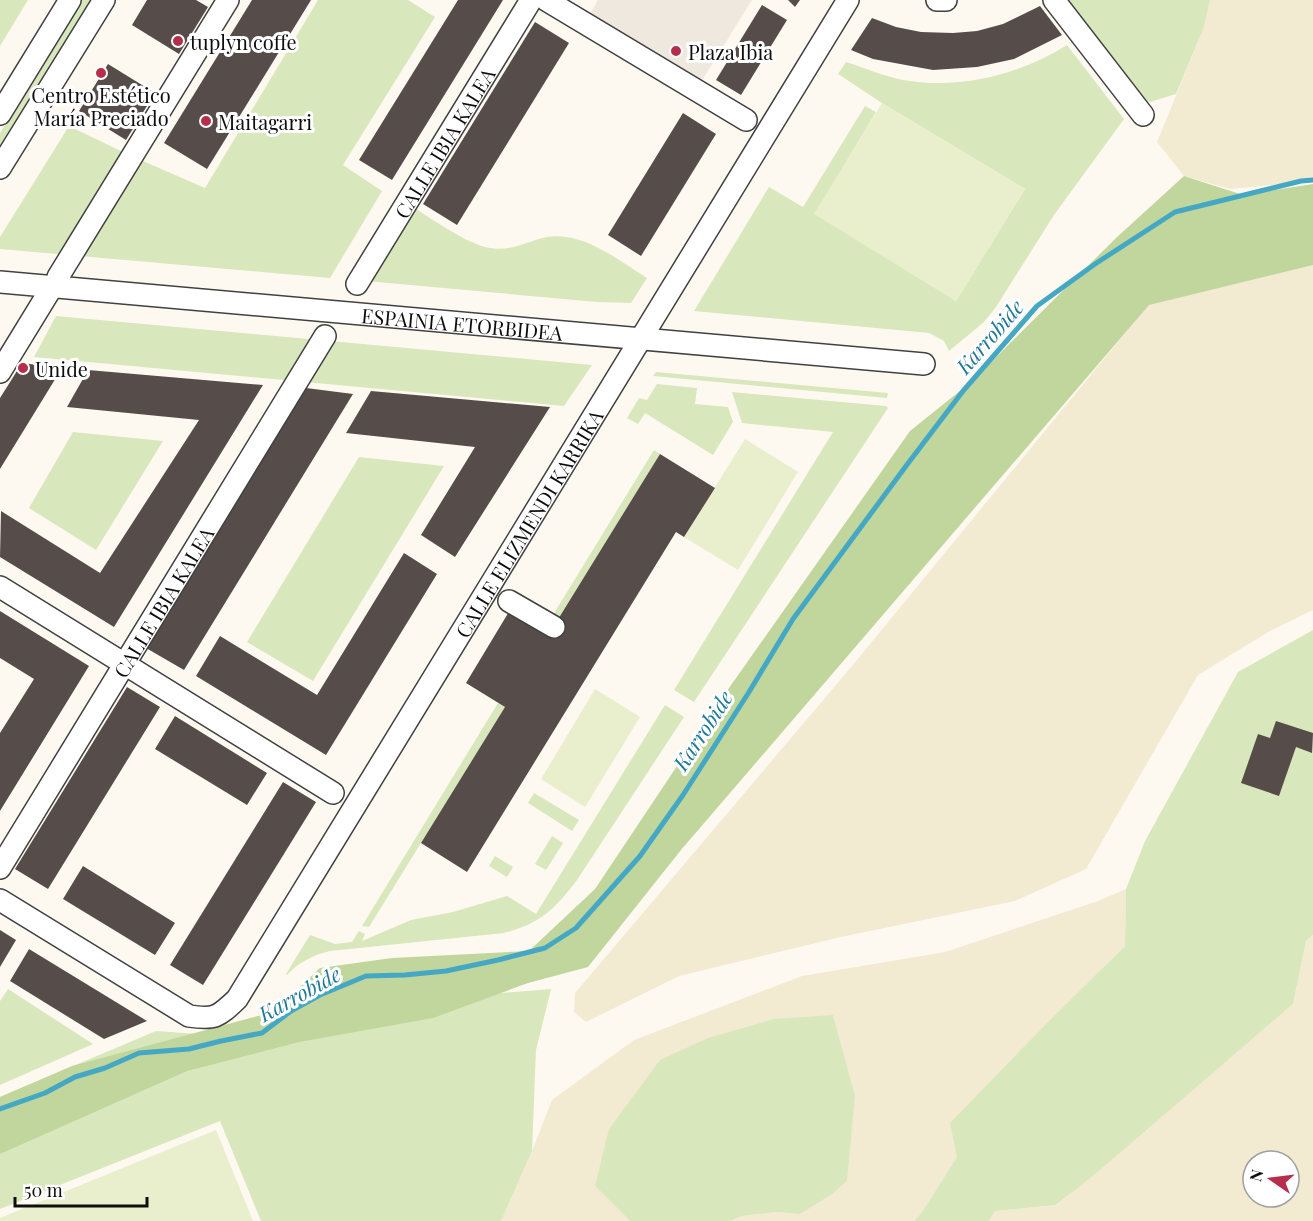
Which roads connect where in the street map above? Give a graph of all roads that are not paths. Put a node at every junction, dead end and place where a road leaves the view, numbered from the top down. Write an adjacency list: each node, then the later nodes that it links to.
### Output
1 (70, 0): 10 (street)
2 (104, 0): 13 (street)
3 (228, 0): 19 (street)
4 (531, 0): 15 (street, CALLE IBIA KALEA)
5 (546, 0): 12 (street)
6 (848, 0): 17 (street, CALLE ELIZMENDI KARRIKA)
7 (937, 0): 8 (street)
8 (946, 0)
9 (1054, 0): 11 (street)
10 (0, 114)
11 (1143, 115)
12 (746, 120)
13 (0, 168)
14 (0, 282): 17 (street, ESPAINIA ETORBIDEA)
15 (357, 284)
16 (325, 336): 23 (street, CALLE IBIA KALEA)
17 (642, 338): 18 (street, ESPAINIA ETORBIDEA); 26 (street, CALLE ELIZMENDI KARRIKA)
18 (924, 364)
19 (0, 372)
20 (0, 587): 23 (street)
21 (509, 601): 22 (street, CALLE ELIZMENDI KARRIKA)
22 (554, 627)
23 (124, 664): 24 (street); 25 (street, CALLE IBIA KALEA)
24 (333, 793)
25 (0, 868)
26 (0, 900)

